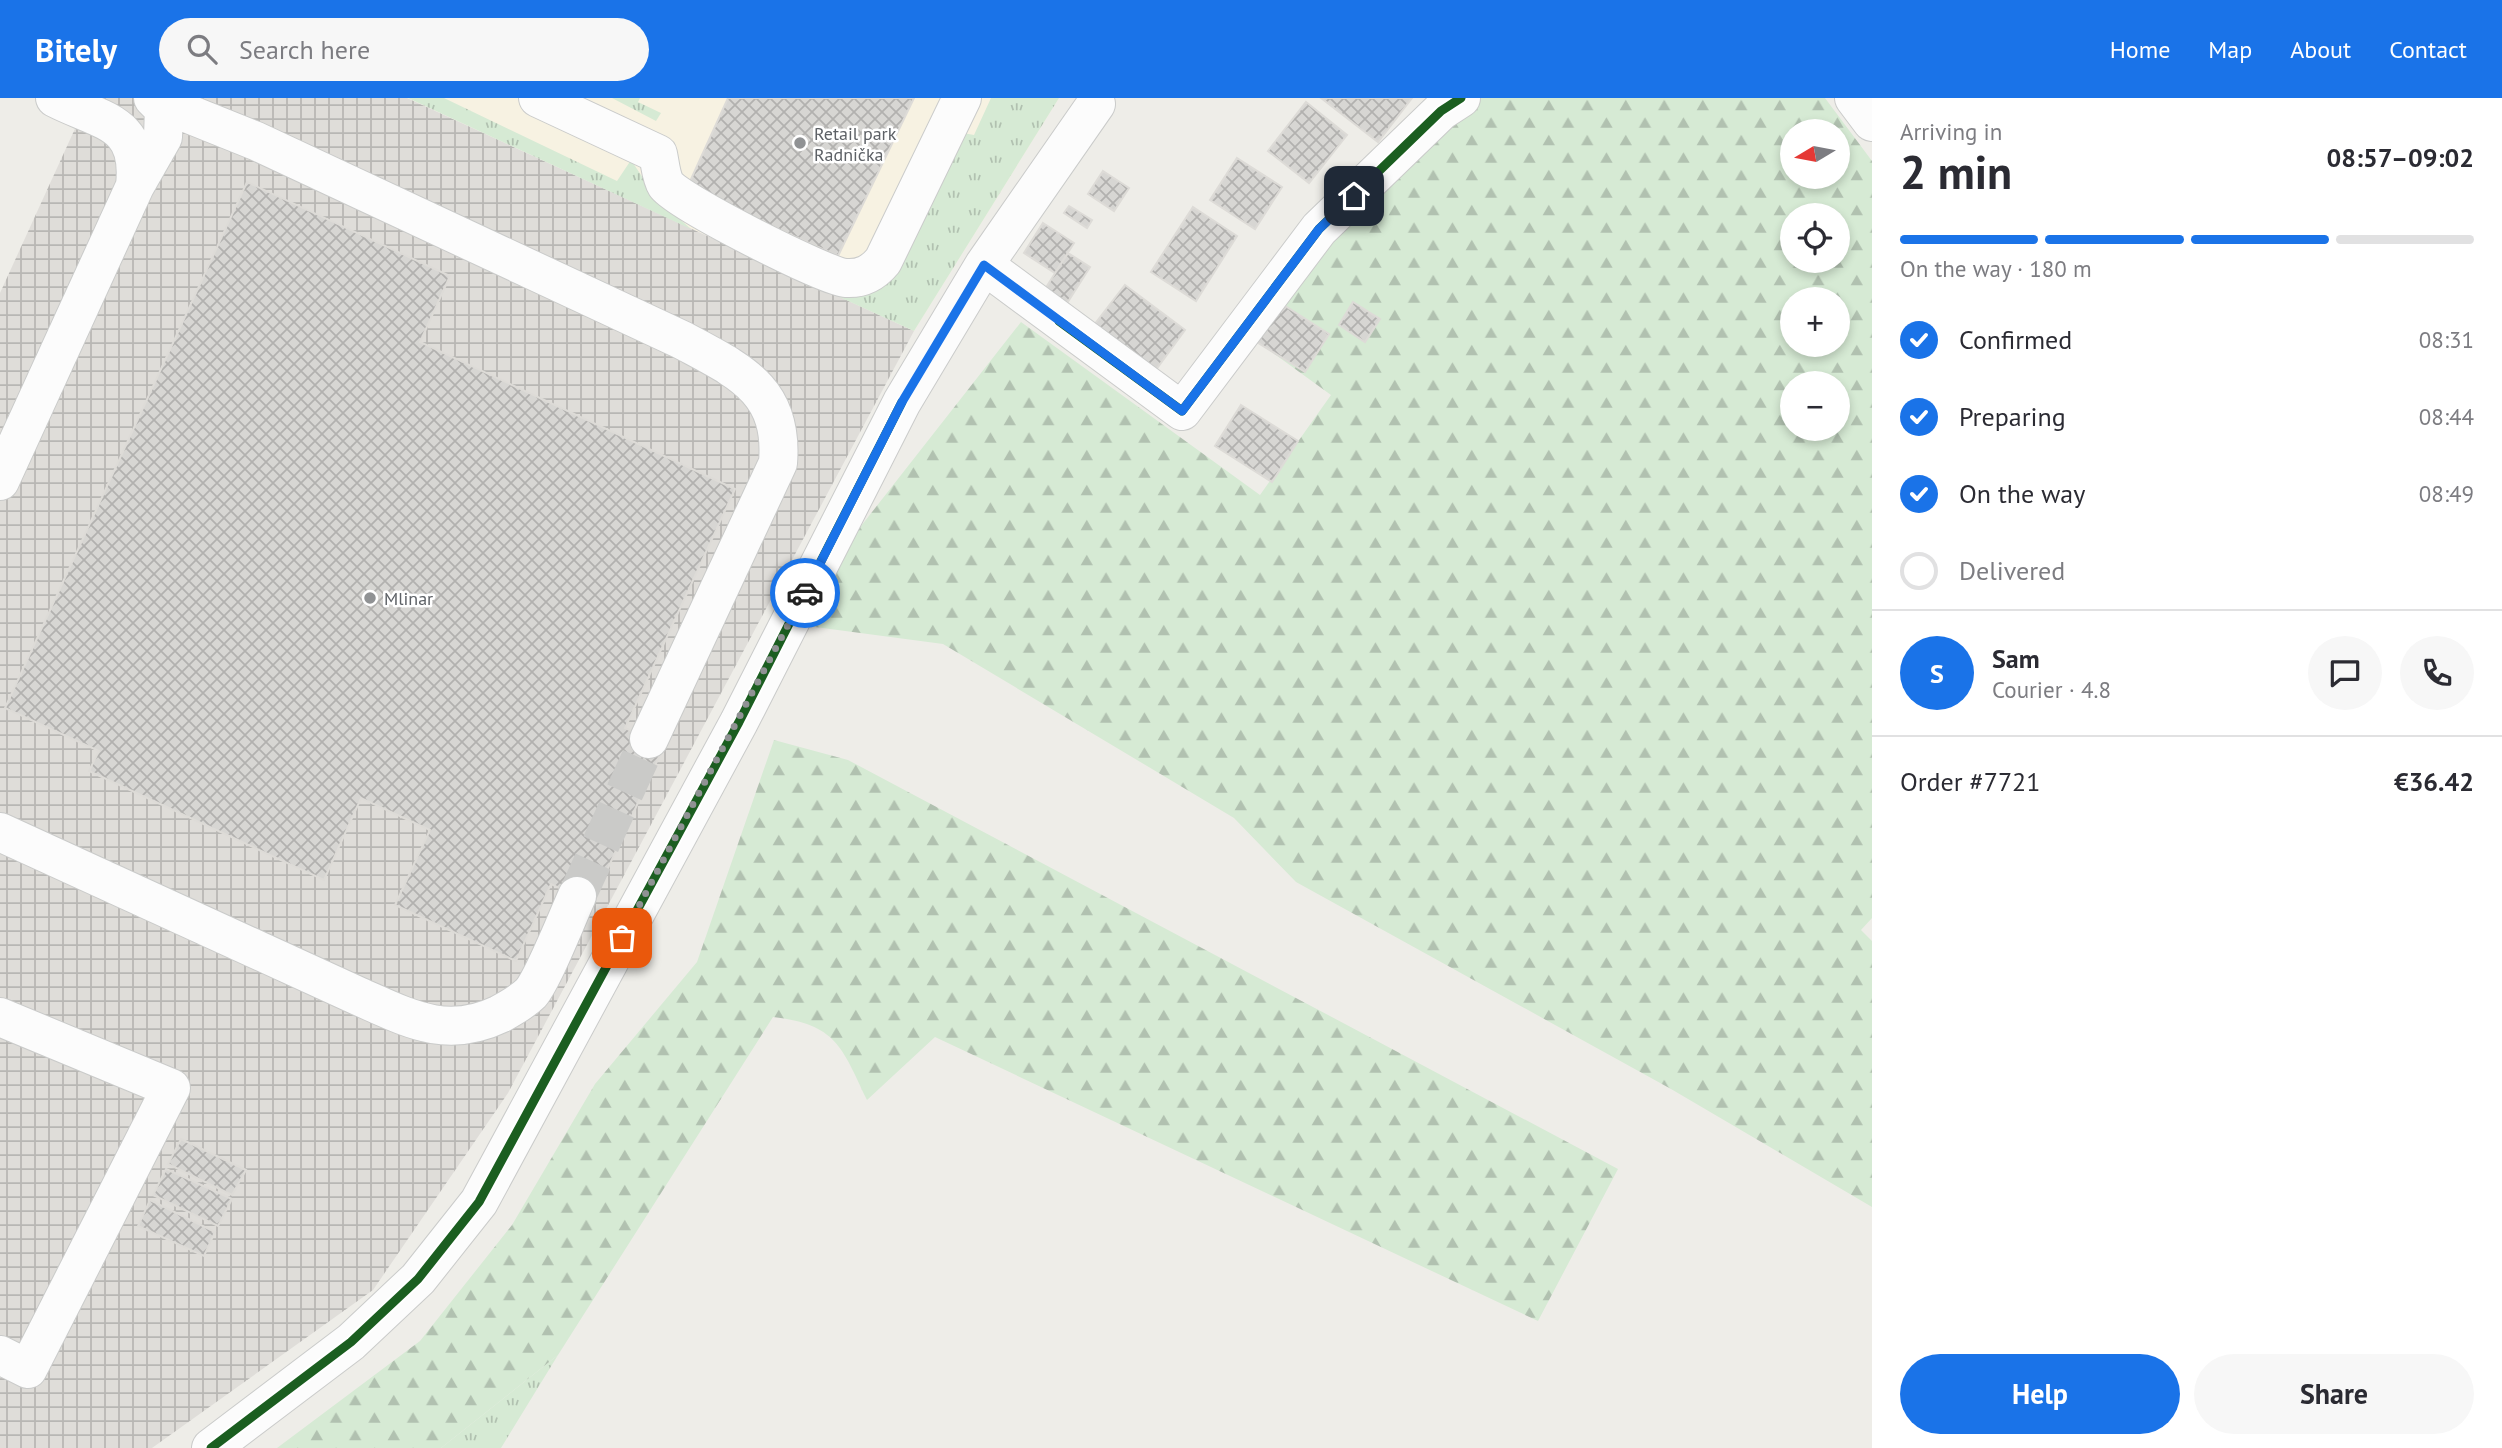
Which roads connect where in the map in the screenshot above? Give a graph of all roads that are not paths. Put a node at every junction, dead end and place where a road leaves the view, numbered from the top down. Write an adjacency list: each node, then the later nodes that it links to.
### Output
1 (55, 98): 9 (street)
2 (538, 98): 3 (street)
3 (962, 98)
4 (1461, 98): 10 (street)
5 (1854, 98): 8 (street)
6 (156, 100): 9 (street); 12 (street)
7 (1096, 104): 10 (street)
8 (1872, 122)
9 (135, 186): 11 (street)
10 (984, 265): 17 (street)
11 (0, 481)
12 (649, 739)
13 (0, 832): 14 (street)
14 (577, 896)
15 (0, 1017): 16 (street)
16 (0, 1355)
17 (211, 1448)

